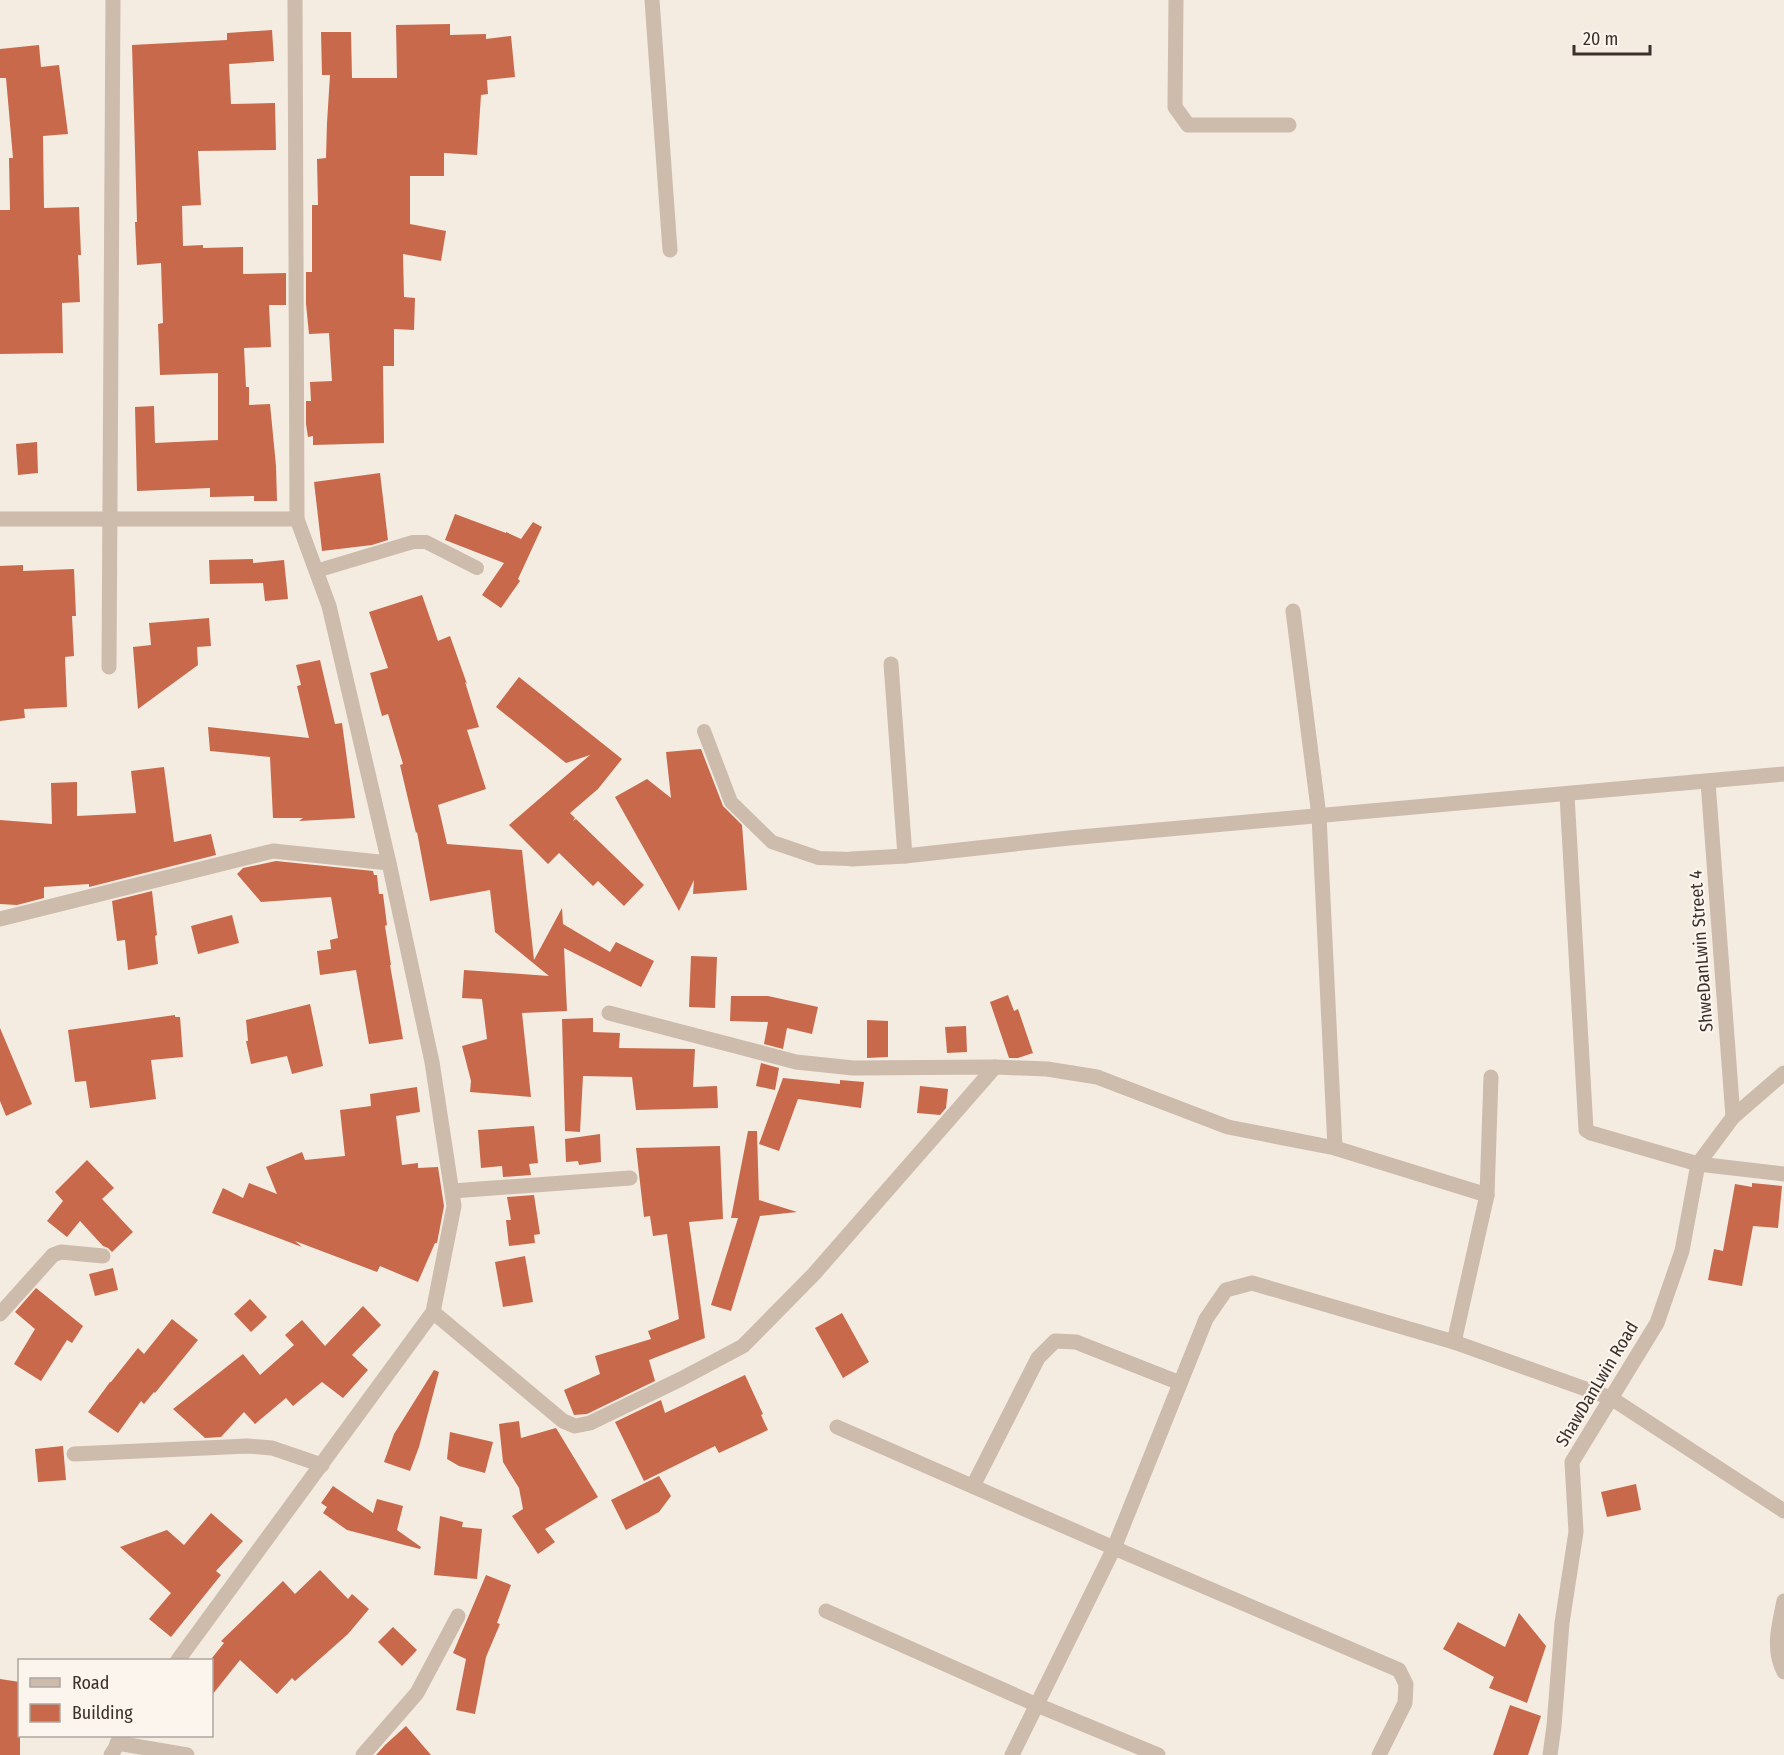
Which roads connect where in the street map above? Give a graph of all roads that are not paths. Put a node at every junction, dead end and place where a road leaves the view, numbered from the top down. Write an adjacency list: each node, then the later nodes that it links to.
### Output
1 (113, 0): 7 (street)
2 (295, 0): 9 (street)
3 (652, 0): 6 (street)
4 (1176, 0): 5 (street)
5 (1289, 125)
6 (670, 250)
7 (111, 518): 8 (street); 9 (street); 14 (street)
8 (0, 519)
9 (297, 519): 11 (street)
10 (477, 568): 11 (lane)
11 (316, 572): 22 (street)
12 (1293, 611): 19 (street)
13 (891, 664): 20 (street)
14 (109, 667)
15 (704, 731): 21 (lane)
16 (1784, 774): 17 (street)
17 (1708, 782): 18 (street); 28 (street, ShweDanLwin Street 4)
18 (1567, 795): 19 (street); 30 (street)
19 (1319, 816): 20 (street); 29 (street)
20 (905, 856): 21 (street)
21 (851, 859)
22 (389, 863): 23 (street); 33 (street)
23 (0, 919)
24 (609, 1013): 25 (street)
25 (995, 1067): 29 (street); 36 (street)
26 (1784, 1073): 28 (street, ShawDanLwin Road)
27 (1491, 1077): 34 (street)
28 (1733, 1117): 30 (street, ShawDanLwin Road)
29 (1335, 1148): 34 (street)
30 (1698, 1164): 31 (street); 40 (street, ShawDanLwin Road)
31 (1784, 1174)
32 (630, 1178): 33 (street)
33 (452, 1191): 36 (street)
34 (1487, 1195): 38 (street)
35 (103, 1256): 37 (street)
36 (434, 1312): 43 (street)
37 (0, 1314)
38 (1454, 1342): 39 (street); 40 (street)
39 (1180, 1383): 44 (street); 46 (street)
40 (1611, 1398): 45 (street); 59 (street, ShawDanLwin Road)
41 (837, 1427): 44 (street)
42 (74, 1455): 43 (street)
43 (322, 1465): 50 (street)
44 (973, 1486): 46 (street)
45 (1784, 1511)
46 (1114, 1548): 52 (street); 58 (street)
47 (1784, 1601): 51 (street)
48 (826, 1611): 52 (street)
49 (458, 1616): 55 (street)
50 (179, 1659)
51 (1784, 1672)
52 (1037, 1705): 56 (street); 57 (street)
53 (117, 1744): 54 (street)
54 (187, 1755)
55 (363, 1755)
56 (1012, 1755)
57 (1158, 1755)
58 (1379, 1755)
59 (1550, 1755)

